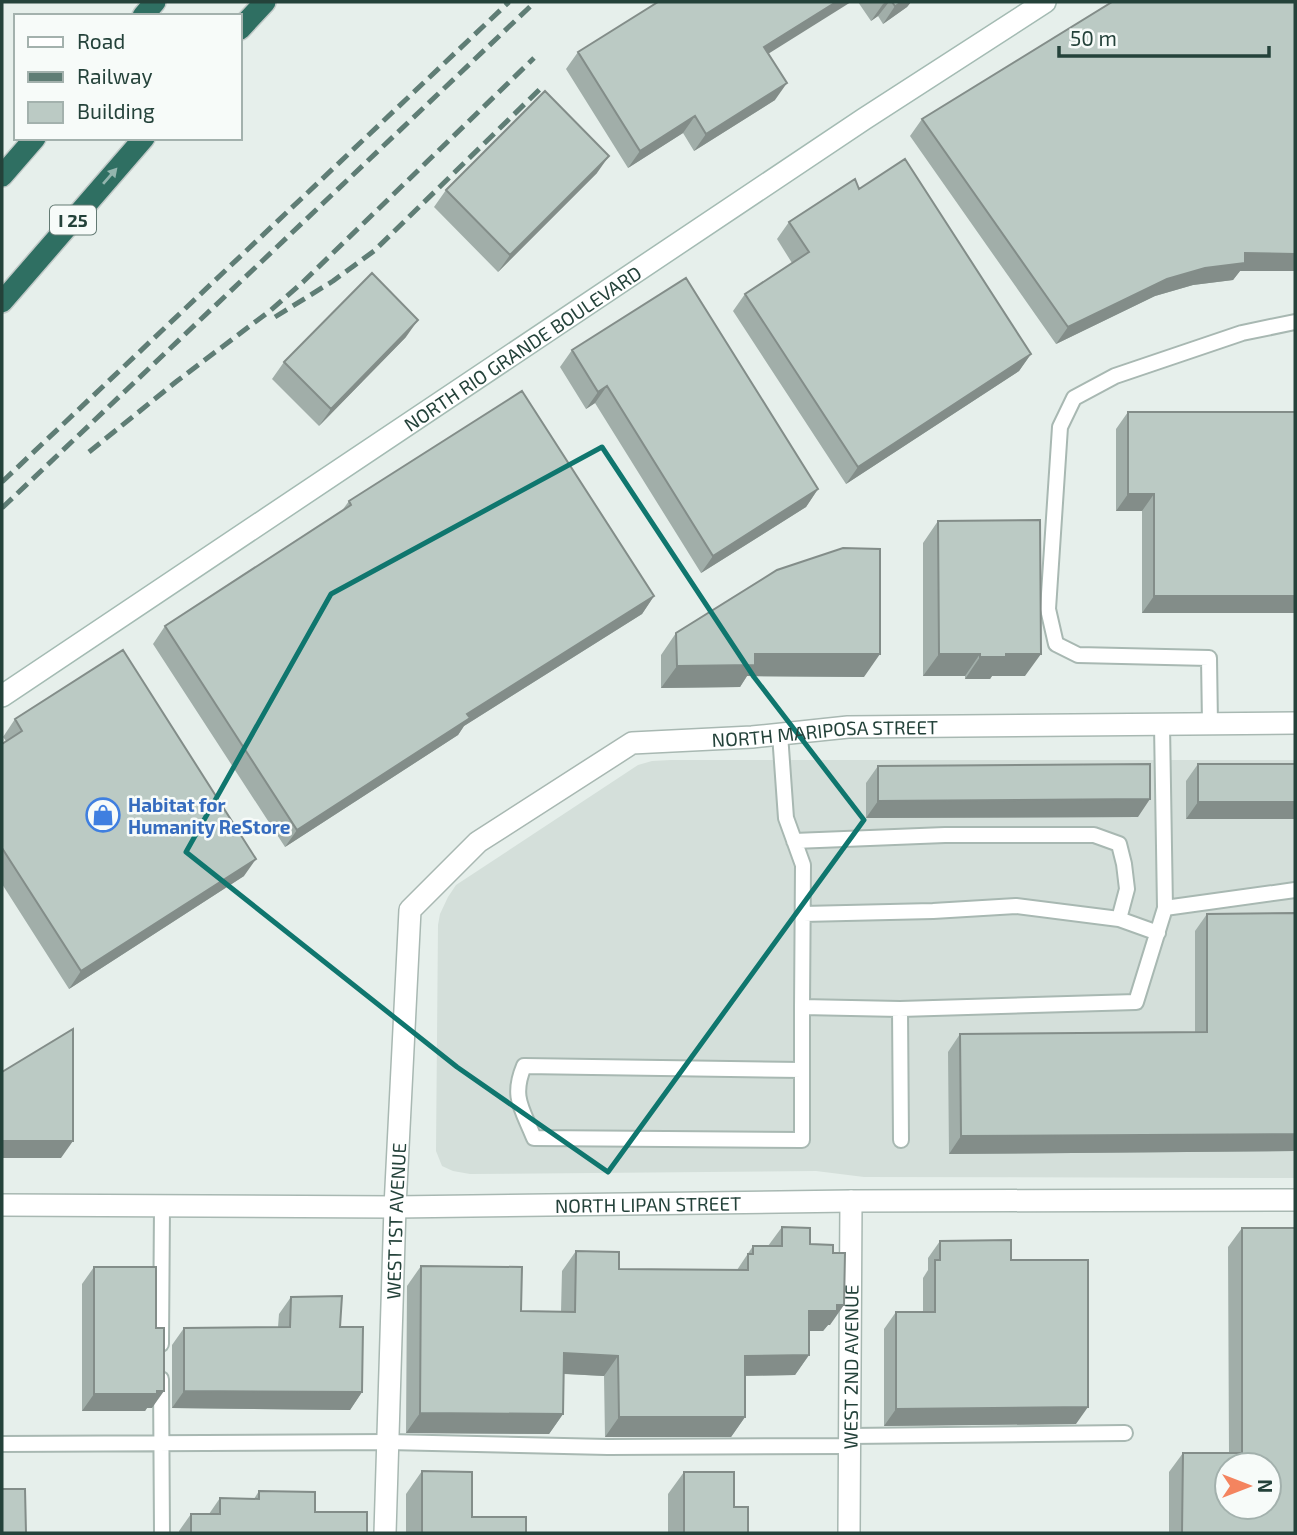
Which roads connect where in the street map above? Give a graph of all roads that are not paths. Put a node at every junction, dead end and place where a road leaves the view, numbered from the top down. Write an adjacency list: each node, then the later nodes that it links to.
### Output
1 (265, 2): 3 (highway)
2 (1045, 2): 9 (street, NORTH RIO GRANDE BOULEVARD)
3 (242, 27)
4 (33, 140): 6 (highway)
5 (142, 140): 7 (highway, I 25, one-way to 5)
6 (2, 176)
7 (2, 302)
8 (1295, 322): 11 (lane)
9 (2, 696)
10 (1295, 723): 11 (street, NORTH MARIPOSA STREET)
11 (1210, 724): 12 (street, NORTH MARIPOSA STREET)
12 (1162, 725): 13 (street, NORTH MARIPOSA STREET); 16 (lane)
13 (780, 734): 14 (lane); 17 (street, NORTH MARIPOSA STREET)
14 (794, 841): 18 (lane); 19 (lane)
15 (1295, 890): 16 (lane)
16 (1165, 908): 20 (lane)
17 (410, 910): 29 (street, WEST 1ST AVENUE)
18 (803, 914): 19 (lane); 21 (lane)
19 (1119, 919): 20 (lane)
20 (1158, 933): 22 (lane)
21 (802, 1007): 22 (lane); 23 (lane)
22 (900, 1009): 24 (lane)
23 (802, 1070): 23 (lane)
24 (901, 1140)
25 (1295, 1200): 26 (street, NORTH LIPAN STREET)
26 (851, 1201): 29 (street, NORTH LIPAN STREET); 31 (street, WEST 2ND AVENUE)
27 (2, 1205): 28 (street, NORTH LIPAN STREET)
28 (162, 1206): 29 (street, NORTH LIPAN STREET); 33 (lane)
29 (395, 1207): 32 (street, WEST 1ST AVENUE)
30 (1125, 1433): 31 (lane)
31 (849, 1441): 32 (lane); 37 (street, WEST 2ND AVENUE)
32 (388, 1442): 33 (lane); 36 (street, WEST 1ST AVENUE)
33 (161, 1443): 34 (lane); 35 (lane)
34 (2, 1444)
35 (162, 1533)
36 (385, 1533)
37 (849, 1533)

